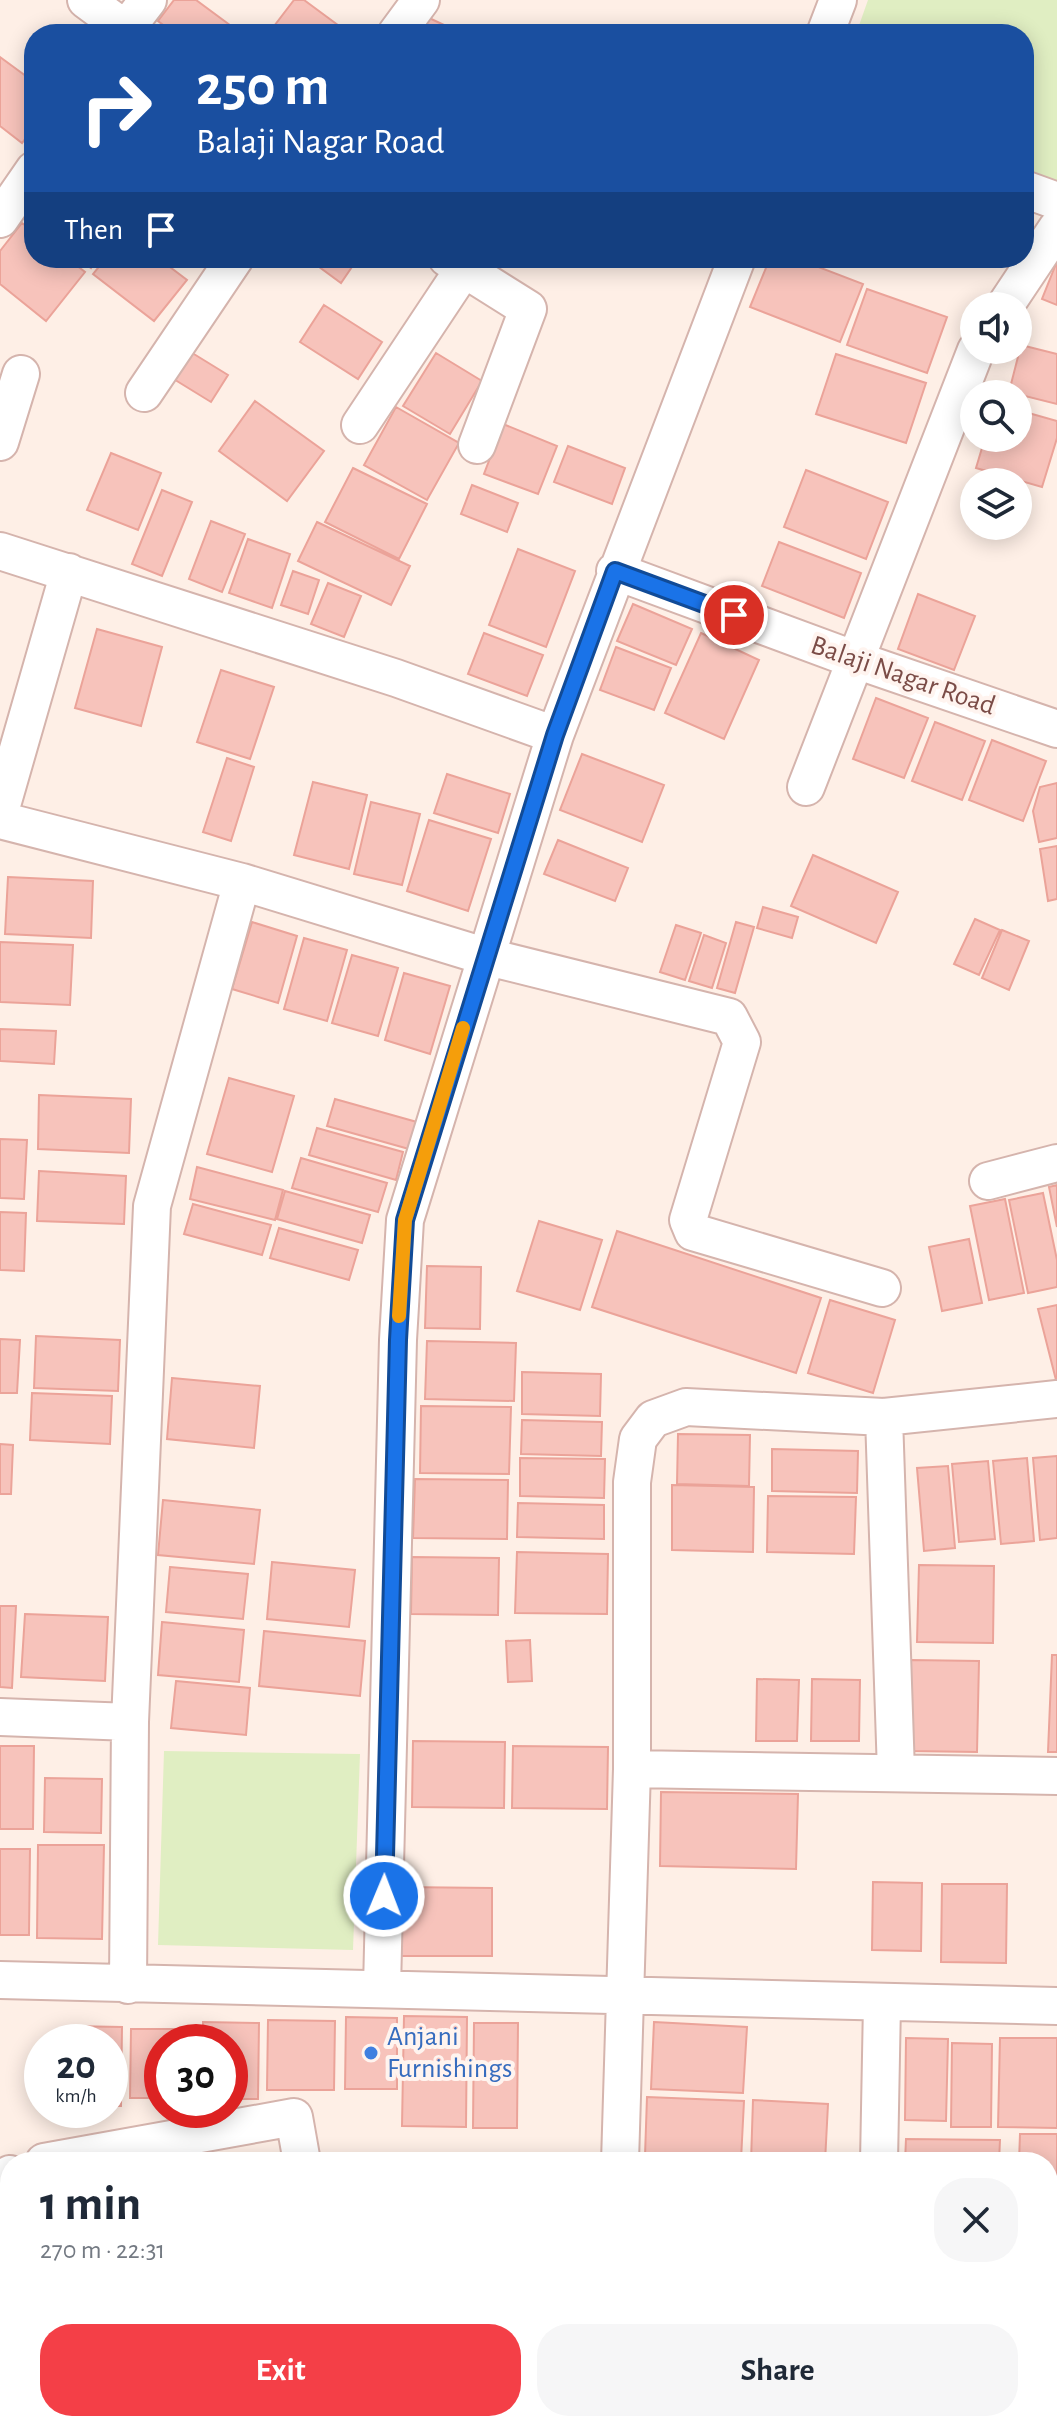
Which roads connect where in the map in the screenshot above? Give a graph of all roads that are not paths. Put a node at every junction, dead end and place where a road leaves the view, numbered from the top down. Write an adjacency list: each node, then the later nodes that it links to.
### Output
1 (86, 0): 5 (street)
2 (148, 0): 6 (street)
3 (421, 0): 7 (street)
4 (838, 0): 8 (street)
5 (117, 24)
6 (132, 24)
7 (403, 24)
8 (829, 24)
9 (24, 184): 12 (street)
10 (1034, 193): 11 (street)
11 (1057, 201)
12 (0, 219)
13 (1057, 228): 14 (street)
14 (1034, 262)
15 (228, 268): 23 (street)
16 (453, 268): 24 (street)
17 (461, 268): 26 (street)
18 (733, 268): 28 (street)
19 (1030, 268): 20 (street)
20 (1014, 292)
21 (970, 364): 30 (street)
22 (21, 374): 25 (street)
23 (144, 393)
24 (360, 425)
25 (0, 442)
26 (477, 445)
27 (0, 551): 29 (street)
28 (615, 571): 30 (street, Balaji Nagar Road); 32 (street)
29 (69, 572): 32 (street); 34 (street)
30 (853, 659): 31 (street, Balaji Nagar Road); 33 (street)
31 (1057, 729)
32 (555, 735): 37 (street)
33 (806, 787)
34 (0, 812)
35 (0, 820): 36 (street)
36 (242, 882): 37 (street); 44 (street)
37 (484, 956): 40 (street); 50 (street)
38 (1057, 1163): 39 (street)
39 (988, 1181)
40 (882, 1288)
41 (1057, 1399): 42 (street)
42 (884, 1417): 45 (street); 46 (street)
43 (0, 1717): 44 (street)
44 (130, 1722): 49 (street)
45 (632, 1769): 46 (street); 51 (street)
46 (896, 1772): 47 (street)
47 (1057, 1776)
48 (0, 1980): 49 (street)
49 (128, 1985): 50 (street)
50 (382, 1988): 51 (street)
51 (623, 1995): 52 (street); 56 (street)
52 (882, 2003): 53 (street); 57 (street)
53 (1057, 2006)
54 (100, 2152): 55 (street)
55 (300, 2152)
56 (620, 2152)
57 (879, 2152)

